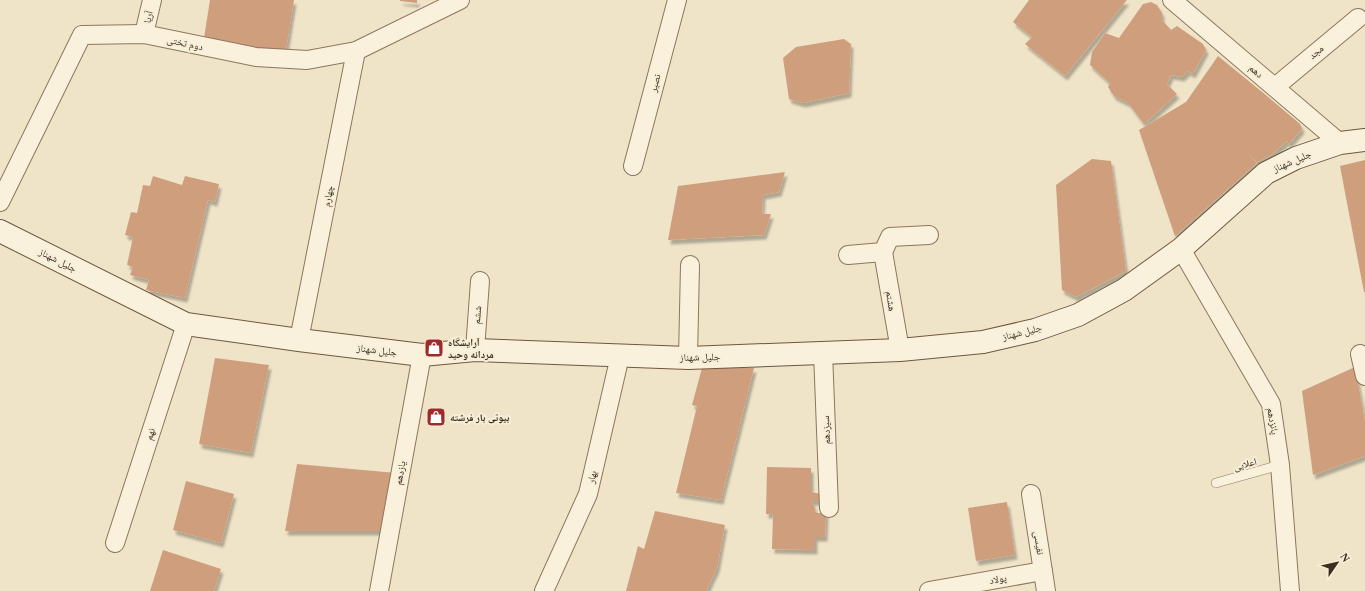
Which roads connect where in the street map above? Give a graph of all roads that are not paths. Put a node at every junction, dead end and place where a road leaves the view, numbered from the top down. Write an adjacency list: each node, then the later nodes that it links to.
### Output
1 (152, 0): 6 (street, آریا)
2 (460, 0): 7 (street, دوم تختی)
3 (677, 0): 11 (street, نصیر)
4 (1172, 0): 8 (street, دهم)
5 (1358, 18): 8 (street, مجد)
6 (144, 34): 7 (street, دوم تختی); 12 (street, دوم تختی)
7 (356, 51): 21 (street, چهارم)
8 (1275, 87): 10 (street, دهم)
9 (1365, 140): 10 (street, جلیل شهناز)
10 (1340, 143): 15 (street, جلیل شهناز)
11 (633, 166)
12 (0, 202)
13 (0, 231): 20 (street, جلیل شهناز)
14 (929, 235): 16 (street)
15 (1181, 249): 23 (street, جلیل شهناز); 30 (street, پانزدهم)
16 (883, 252): 17 (street); 23 (street, هشتم)
17 (848, 255)
18 (690, 265): 28 (street)
19 (480, 281): 22 (street, ششم)
20 (186, 324): 21 (street, جلیل شهناز); 34 (street, نهم)
21 (299, 340): 26 (street, جلیل شهناز)
22 (475, 350): 26 (street, جلیل شهناز); 27 (street, جلیل شهناز)
23 (900, 350): 24 (street, جلیل شهناز)
24 (824, 352): 28 (street, جلیل شهناز); 33 (street, سیزدهم)
25 (1360, 354): 29 (street)
26 (422, 355): 36 (street, یازدهم)
27 (620, 356): 28 (street, جلیل شهناز); 37 (street, بهار)
28 (688, 358)
29 (1365, 376)
30 (1280, 465): 31 (lane, اعلایی); 40 (street, پانزدهم)
31 (1216, 483)
32 (1031, 494): 35 (street, نفیسی)
33 (829, 508)
34 (115, 543)
35 (1043, 571): 38 (street, پولاد); 39 (street, نفیسی)
36 (379, 591)
37 (544, 591)
38 (929, 591)
39 (1046, 591)
40 (1290, 591)

